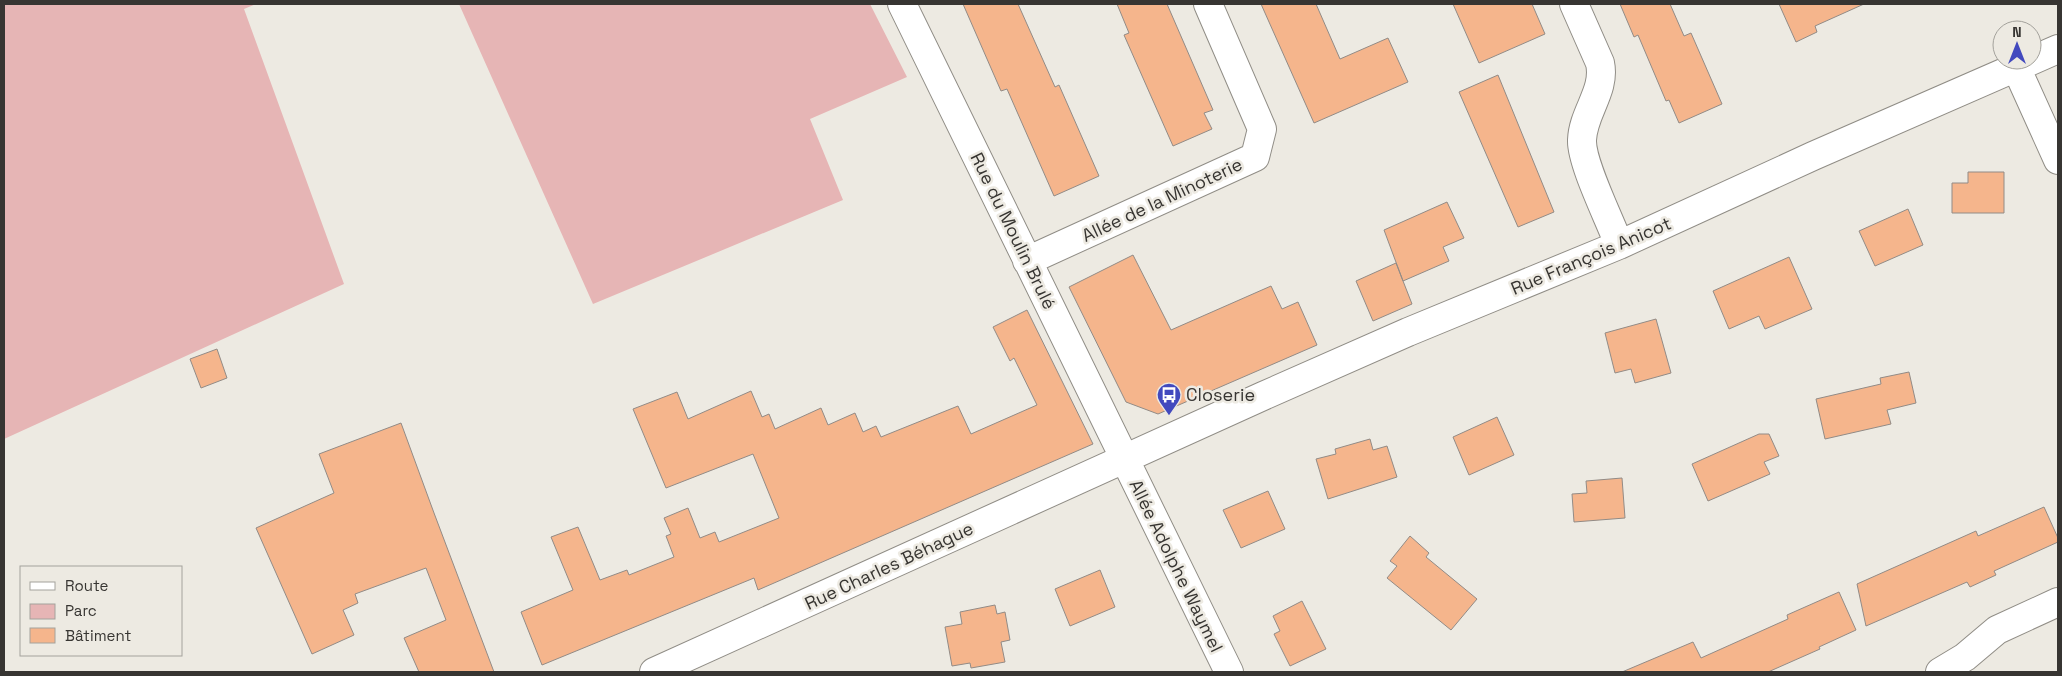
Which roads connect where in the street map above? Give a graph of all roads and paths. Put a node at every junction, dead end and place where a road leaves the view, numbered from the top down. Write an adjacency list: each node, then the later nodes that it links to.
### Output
1 (902, 4): 10 (street, Rue du Moulin Brulé)
2 (1208, 4): 10 (street, Allée de la Minoterie)
3 (1574, 4): 9 (street)
4 (2058, 49): 5 (street, Rue François Anicot)
5 (2042, 56)
6 (2011, 70): 9 (street, Rue François Anicot)
7 (2017, 70): 8 (street)
8 (2058, 160)
9 (1619, 245): 11 (street, Rue François Anicot)
10 (1027, 260): 11 (street, Rue du Moulin Brulé)
11 (1124, 460): 13 (street, Rue Charles Béhague); 14 (street, Allée Adolphe Waymel)
12 (2058, 602): 15 (street)
13 (654, 672)
14 (1229, 672)
15 (1940, 672)

